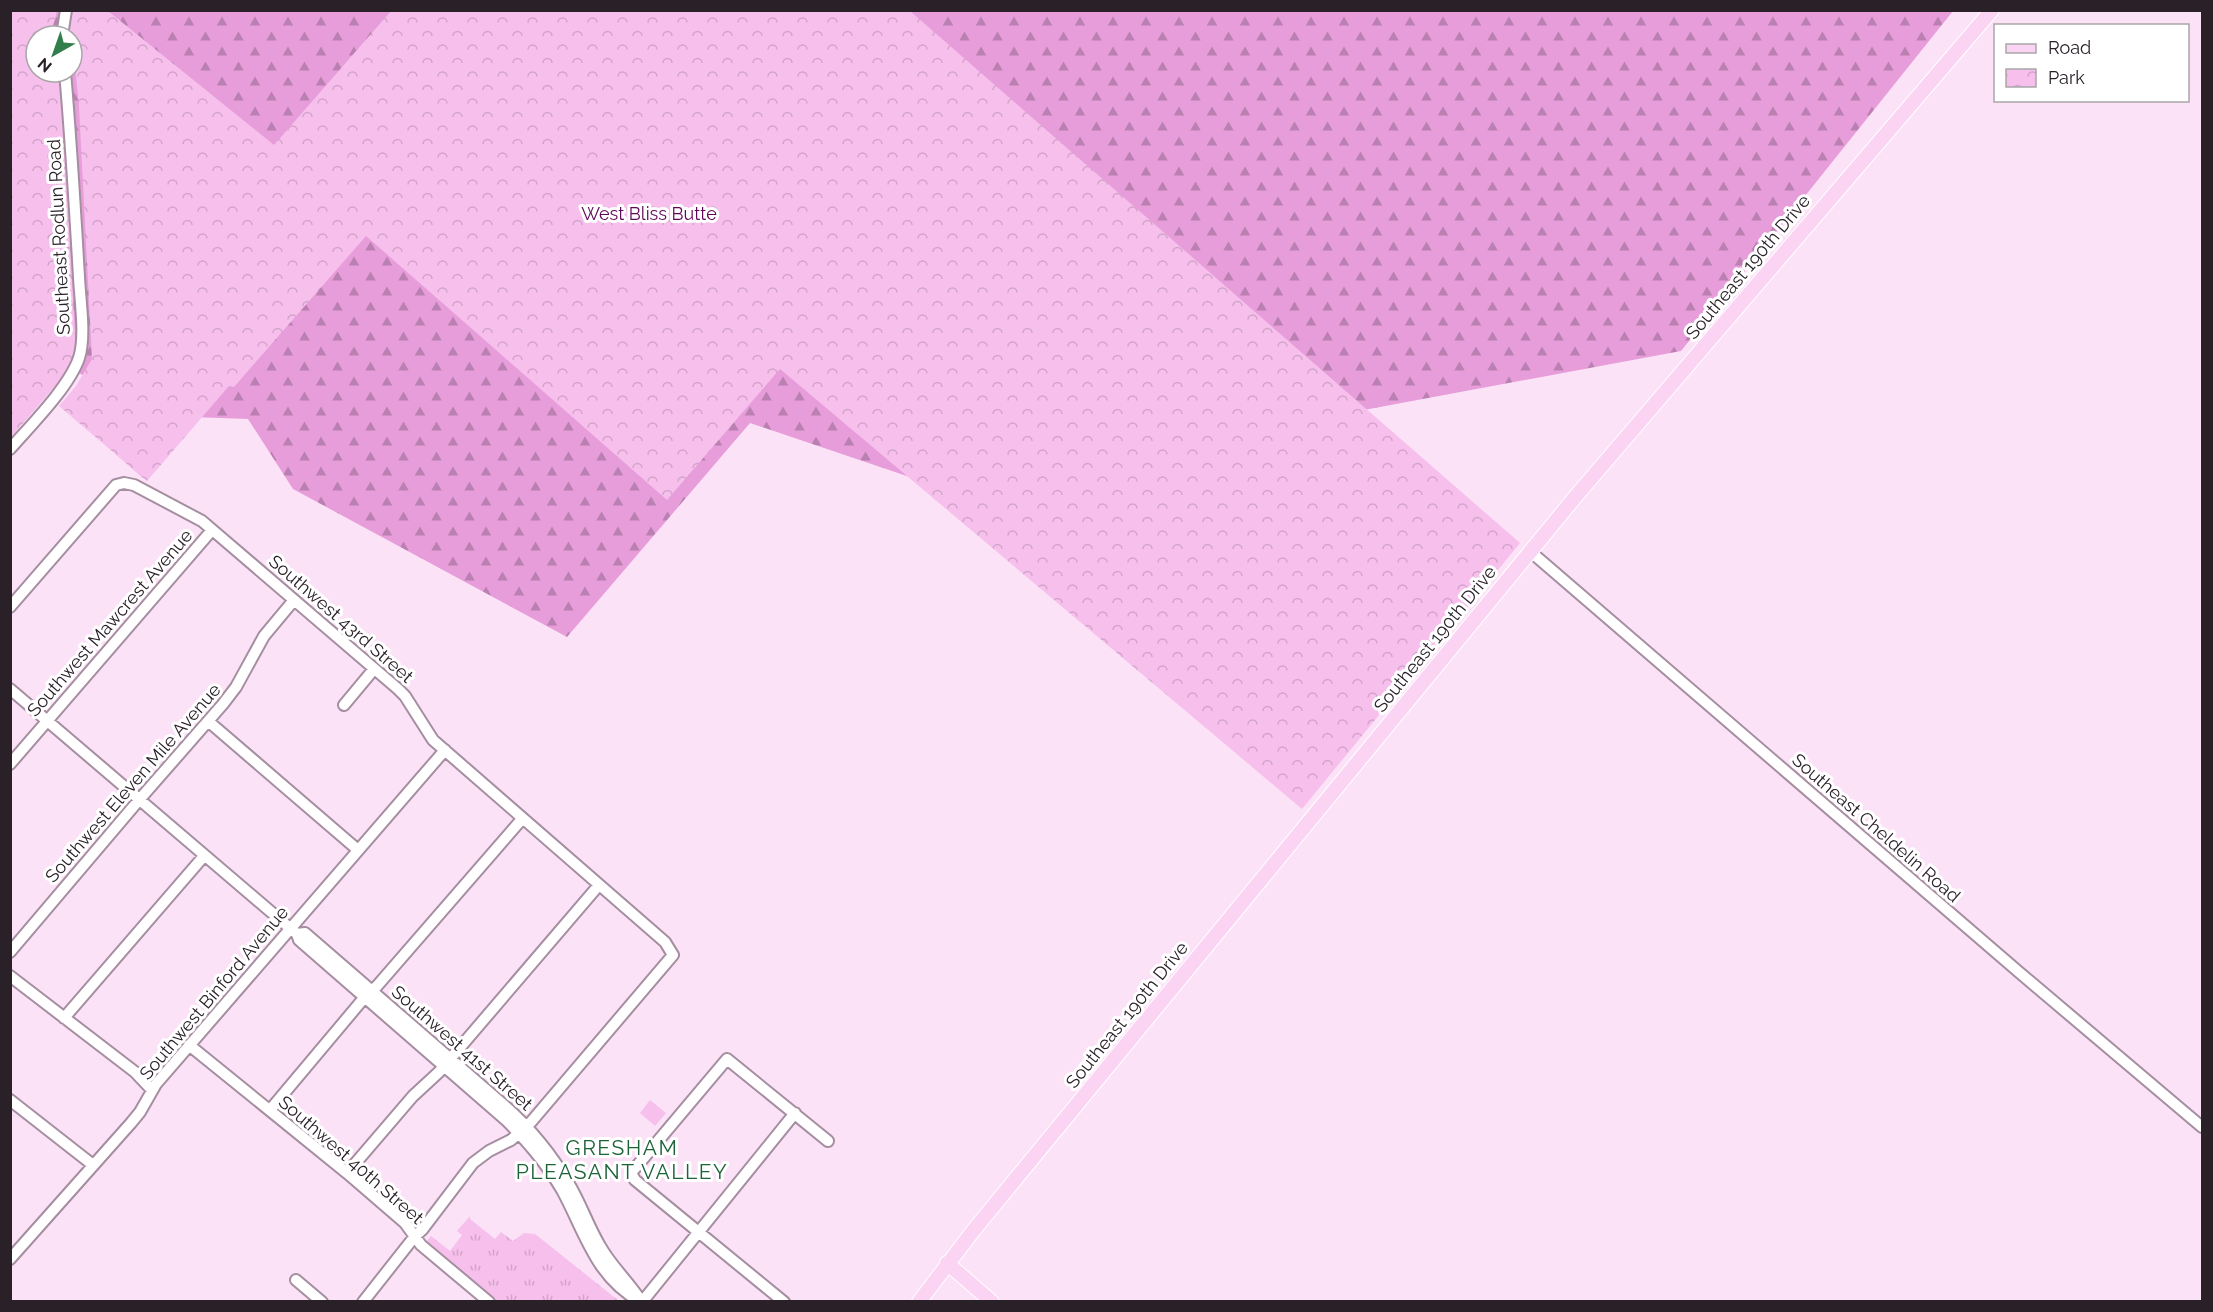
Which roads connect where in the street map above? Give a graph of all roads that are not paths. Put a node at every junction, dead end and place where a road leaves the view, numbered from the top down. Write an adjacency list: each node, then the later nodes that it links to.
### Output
1 (1992, 10): 5 (main road, Southeast 190th Drive)
2 (66, 84): 3 (street, Southeast Rodlun Road)
3 (10, 449)
4 (212, 530): 6 (street, Southwest 43rd Street); 7 (street, Southwest 43rd Street); 11 (street, Southwest Mawcrest Avenue)
5 (1531, 552): 31 (street, Southeast Cheldelin Road); 39 (main road, Southeast 190th Drive)
6 (294, 600): 8 (street, Southwest 43rd Street); 12 (street, Southwest Eleven Mile Avenue)
7 (10, 607)
8 (374, 669): 10 (street); 13 (street, Southwest 43rd Street)
9 (10, 689): 11 (street, Southwest 41st Street)
10 (345, 705)
11 (48, 721): 14 (street, Southwest Mawcrest Avenue); 15 (street, Southwest 41st Street)
12 (208, 721): 15 (street, Southwest Eleven Mile Avenue); 17 (street)
13 (445, 750): 16 (street, Southwest 43rd Street); 17 (street, Southwest Binford Avenue)
14 (10, 764)
15 (139, 800): 18 (street, Southwest 41st Street); 21 (street, Southwest Eleven Mile Avenue)
16 (522, 819): 19 (street, Southwest 43rd Street); 23 (street)
17 (358, 850): 20 (street, Southwest Binford Avenue)
18 (204, 856): 20 (street, Southwest 41st Street); 24 (street)
19 (599, 885): 26 (street); 32 (street, Southwest 43rd Street)
20 (294, 931): 23 (street, Southwest 41st Street); 25 (street, Southwest Binford Avenue)
21 (10, 952)
22 (10, 976): 24 (street)
23 (368, 994): 26 (street, Southwest 41st Street); 29 (street)
24 (64, 1018): 27 (street)
25 (189, 1045): 27 (street, Southwest Binford Avenue); 29 (street, Southwest 40th Street)
26 (447, 1062): 32 (street, Southwest 41st Street); 35 (street)
27 (152, 1090): 34 (street, Southwest Binford Avenue)
28 (11, 1102): 34 (street)
29 (270, 1110): 35 (street, Southwest 40th Street)
30 (795, 1113): 33 (street); 36 (street); 36 (street)
31 (2202, 1127)
32 (523, 1130): 37 (street); 44 (street, Southwest 41st Street)
33 (828, 1141)
34 (93, 1165): 38 (street, Southwest Binford Avenue)
35 (347, 1173): 37 (street, Southwest 40th Street)
36 (699, 1232): 44 (street); 45 (street)
37 (415, 1236): 42 (street); 43 (street, Southwest 40th Street)
38 (10, 1259)
39 (947, 1263): 46 (main road, Southeast 190th Drive); 47 (main road)
40 (296, 1280): 41 (street)
41 (322, 1302)
42 (363, 1302)
43 (489, 1302)
44 (641, 1302)
45 (784, 1302)
46 (919, 1302)
47 (992, 1302)

